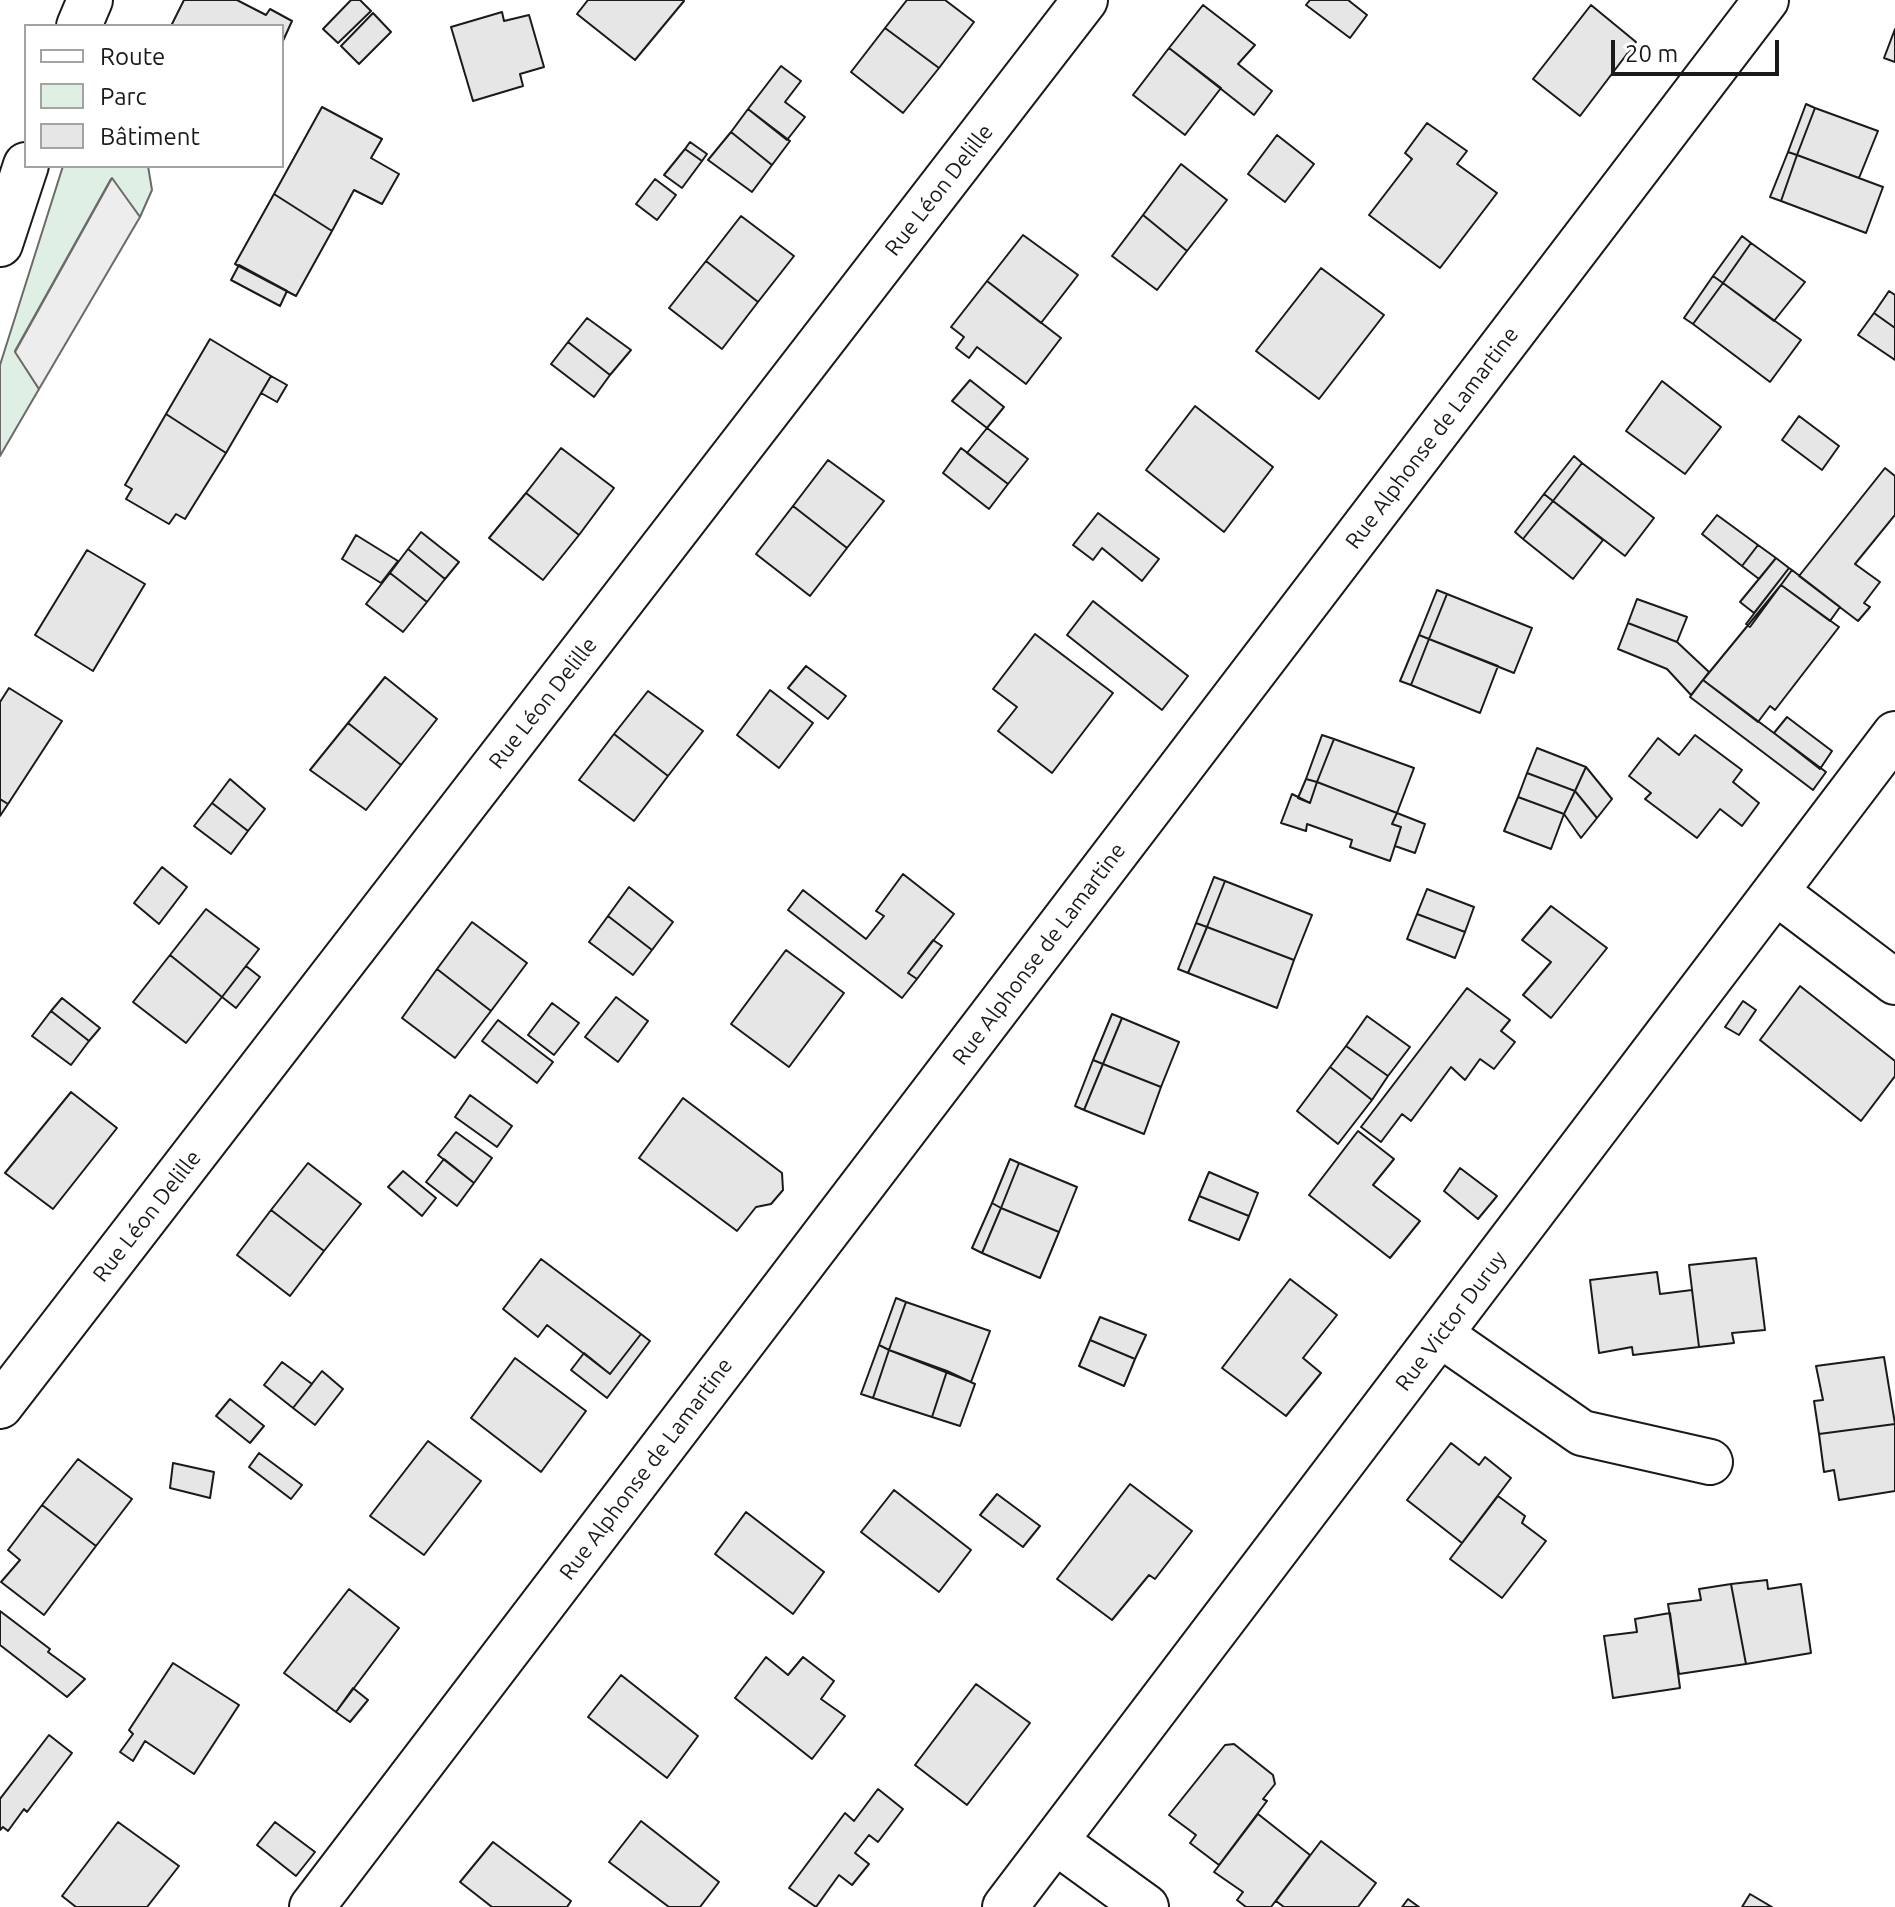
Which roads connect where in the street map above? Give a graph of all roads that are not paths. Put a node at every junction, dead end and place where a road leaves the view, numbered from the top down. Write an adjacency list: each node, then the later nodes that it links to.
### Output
1 (90, 0): 4 (street)
2 (1085, 0): 11 (street, Rue Léon Delille)
3 (1766, 0): 14 (street, Rue Alphonse de Lamartine)
4 (80, 24)
5 (25, 168): 6 (street)
6 (0, 244)
7 (1895, 734): 8 (street, Rue Victor Duruy)
8 (1776, 892): 9 (street); 10 (street, Rue Victor Duruy)
9 (1895, 982)
10 (1441, 1335): 12 (street); 13 (street, Rue Victor Duruy)
11 (0, 1406)
12 (1710, 1462)
13 (1055, 1841): 15 (street, Rue Victor Duruy); 16 (street)
14 (312, 1907)
15 (1005, 1907)
16 (1146, 1907)

